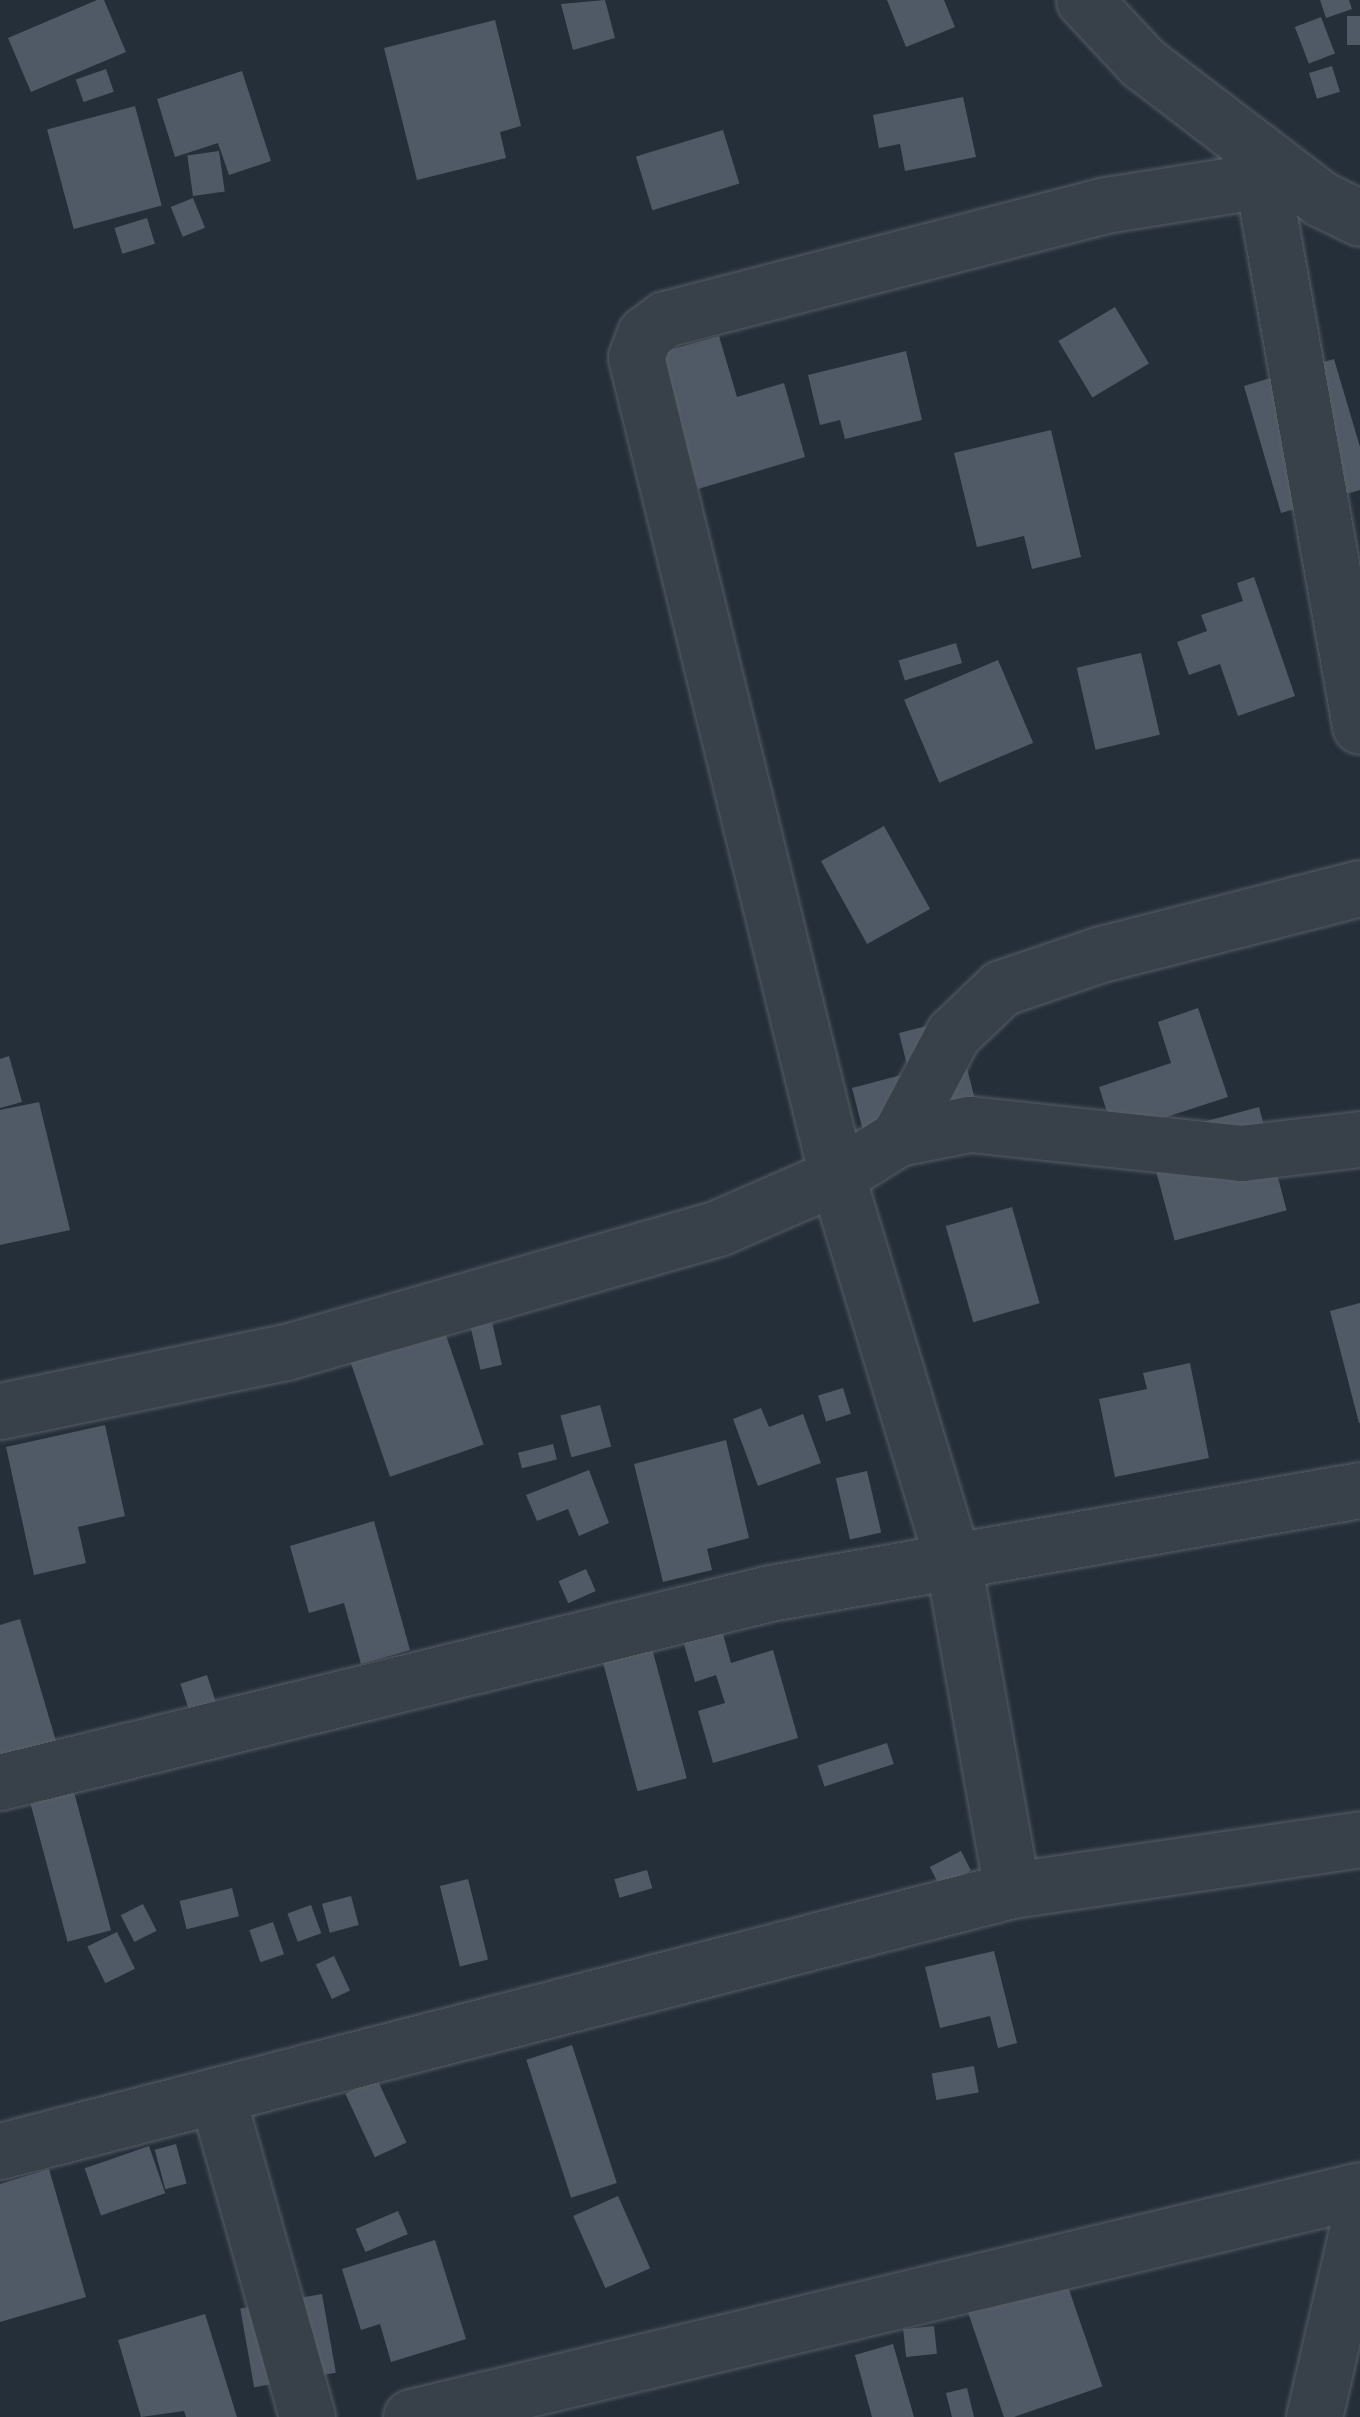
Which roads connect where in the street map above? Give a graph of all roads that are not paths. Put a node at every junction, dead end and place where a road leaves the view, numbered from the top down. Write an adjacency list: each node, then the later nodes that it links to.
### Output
1 (1084, 0): 2 (street)
2 (1260, 165): 3 (street); 4 (street); 8 (street)
3 (1360, 218)
4 (1360, 726)
5 (1360, 888): 6 (street)
6 (898, 1138): 7 (street); 8 (street)
7 (1360, 1139)
8 (837, 1176): 9 (street); 11 (street)
9 (0, 1411)
10 (1360, 1490): 11 (street)
11 (953, 1562): 12 (street); 14 (street)
12 (0, 1782)
13 (1360, 1839): 14 (street)
14 (1012, 1890): 15 (street)
15 (217, 2096): 16 (street); 20 (street)
16 (0, 2152)
17 (1360, 2190): 19 (street)
18 (1360, 2217): 21 (street)
19 (438, 2414)
20 (306, 2417)
21 (1314, 2417)

